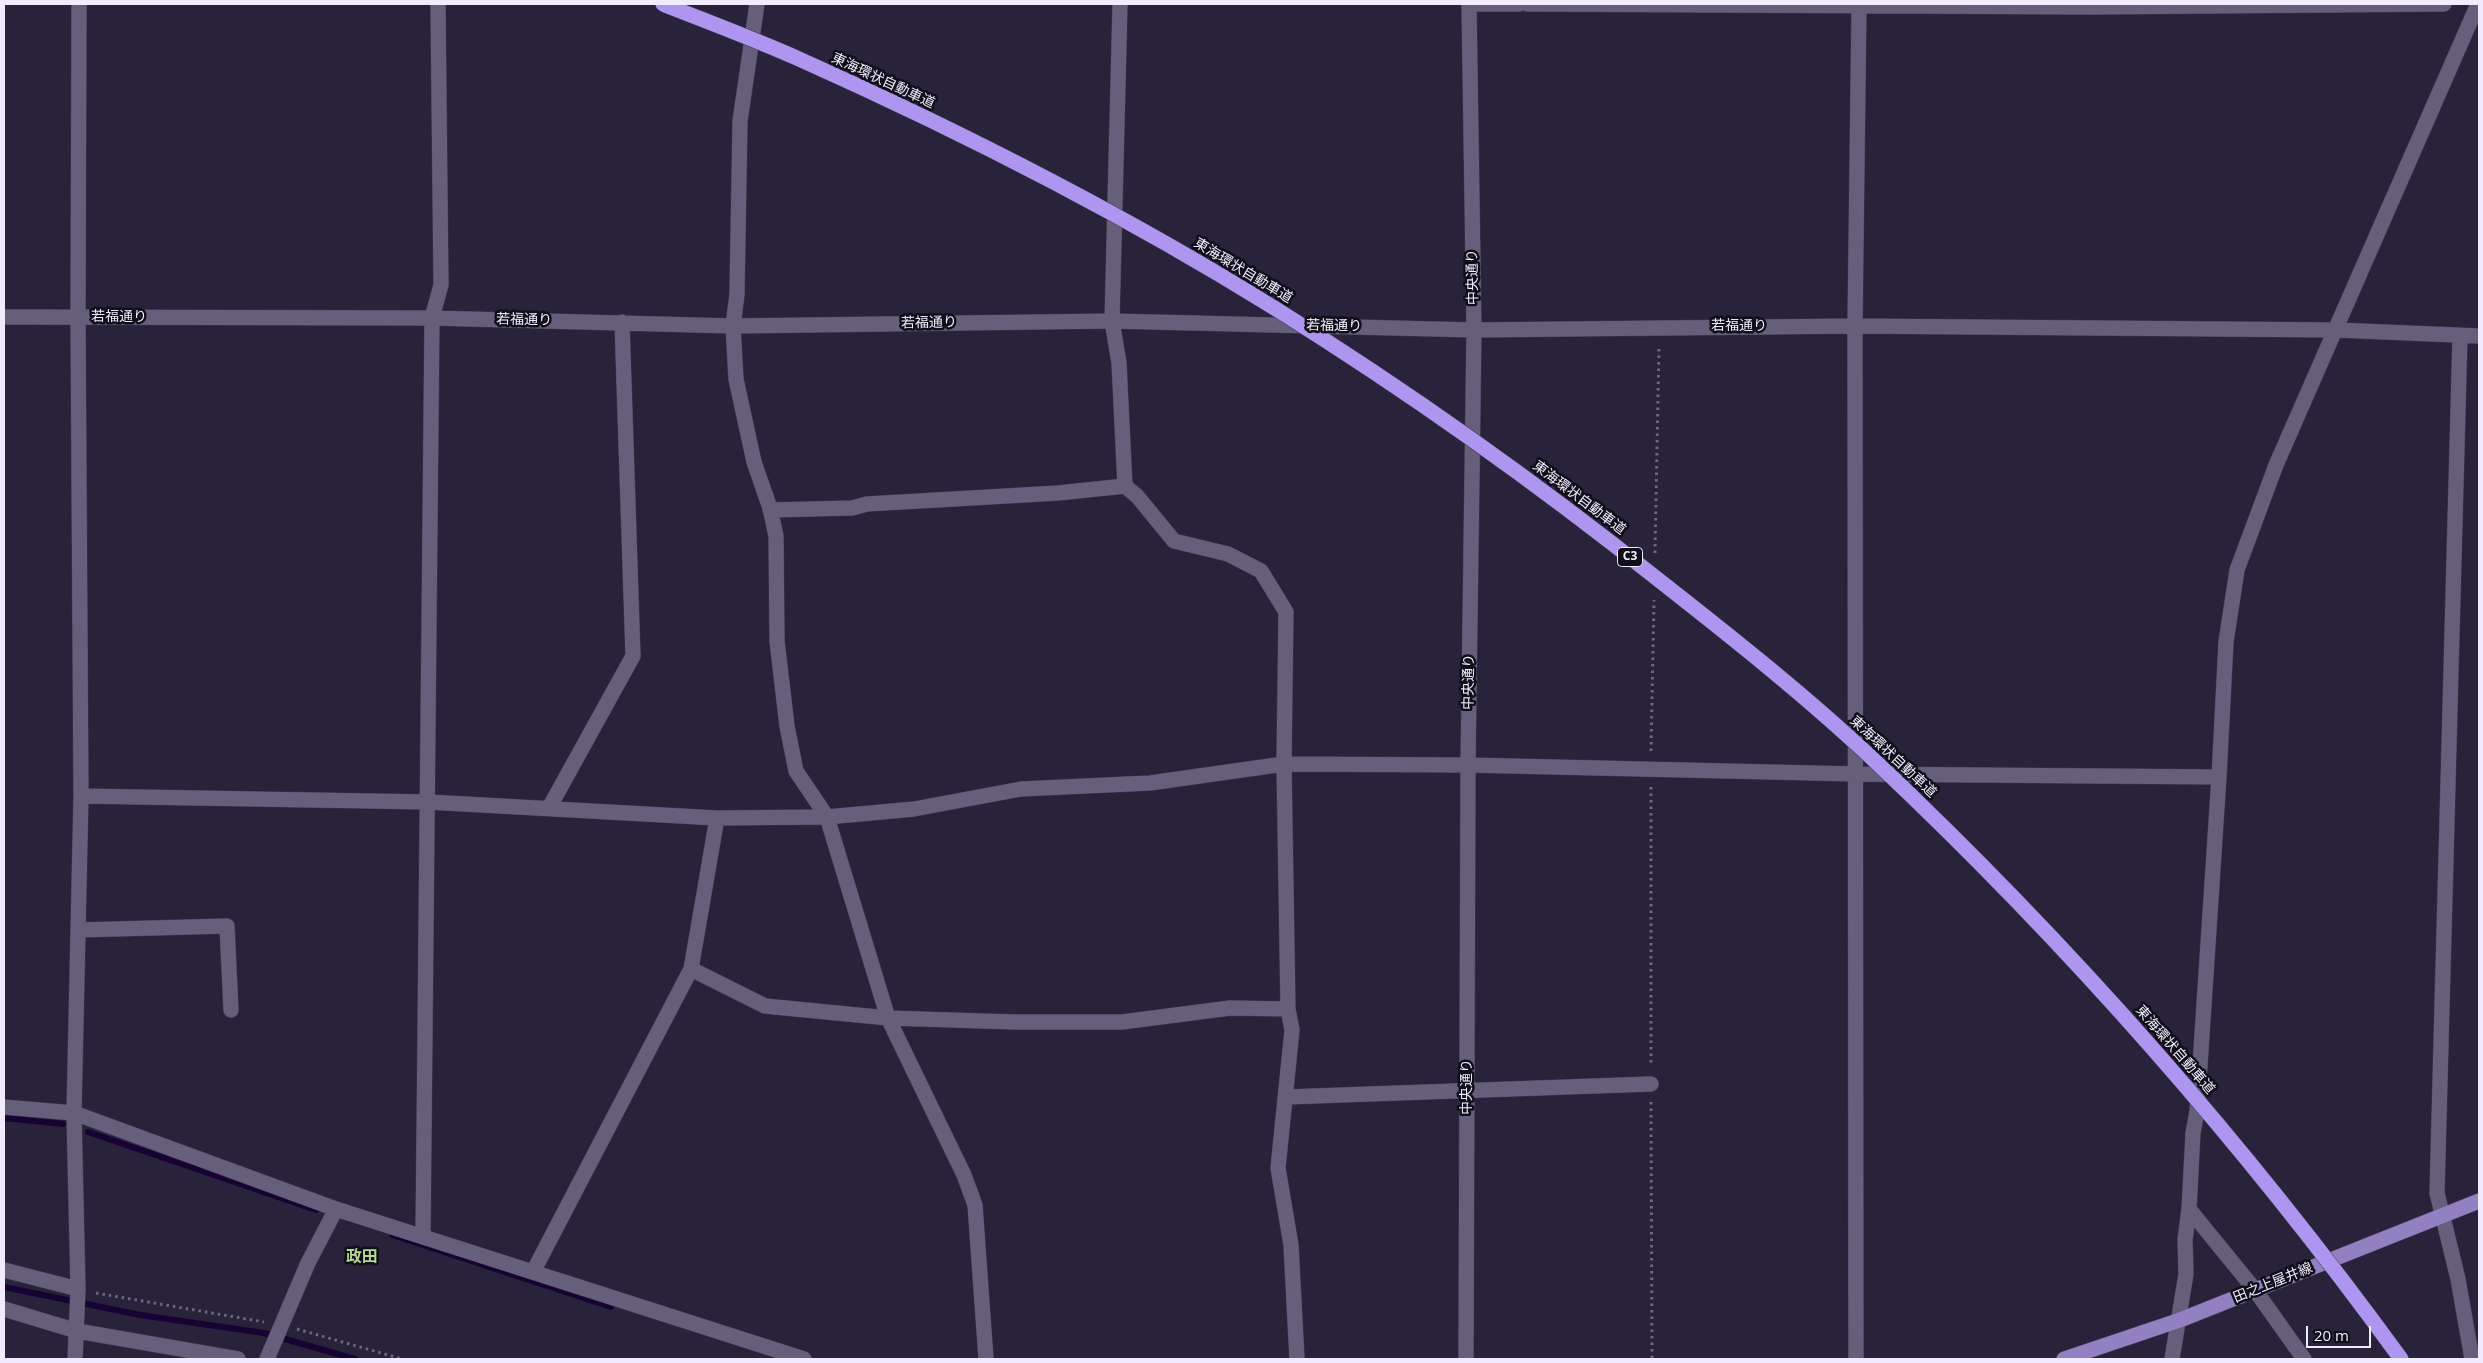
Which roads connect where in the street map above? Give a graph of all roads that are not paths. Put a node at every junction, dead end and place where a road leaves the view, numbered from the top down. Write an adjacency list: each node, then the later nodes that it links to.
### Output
1 (79, 4): 14 (street)
2 (438, 4): 15 (street)
3 (663, 4): 68 (highway, 東海環状自動車道 / C3, bridge)
4 (757, 4): 18 (street)
5 (1120, 4): 16 (street)
6 (1469, 4): 7 (street); 20 (street, 中央通り)
7 (1519, 4)
8 (1527, 4): 11 (street)
9 (2444, 4): 12 (street)
10 (2478, 4): 21 (street)
11 (1859, 6): 12 (street); 19 (street)
12 (2091, 6)
13 (4, 317): 14 (street, 若福通り)
14 (78, 317): 15 (street, 若福通り); 30 (street)
15 (432, 318): 17 (street, 若福通り); 31 (street)
16 (1112, 321): 18 (street, 若福通り); 20 (street, 若福通り); 24 (street)
17 (622, 322): 18 (street, 若福通り); 32 (street)
18 (733, 326): 25 (street)
19 (1855, 326): 20 (street, 若福通り); 21 (street, 若福通り); 28 (street)
20 (1474, 330): 27 (street, 中央通り)
21 (2337, 330): 22 (street, 若福通り); 29 (street)
22 (2460, 335): 23 (street, 若福通り); 48 (street)
23 (2479, 336)
24 (1125, 486): 25 (street); 26 (street)
25 (770, 510): 33 (street)
26 (1284, 764): 27 (street); 33 (street); 37 (street)
27 (1468, 765): 28 (street); 41 (street, 中央通り)
28 (1856, 774): 29 (street); 64 (street)
29 (2220, 777): 47 (street)
30 (81, 796): 31 (street); 35 (street)
31 (428, 802): 32 (street); 49 (street)
32 (548, 808): 34 (street)
33 (827, 817): 34 (street); 39 (street)
34 (717, 818): 36 (street)
35 (78, 930): 38 (street); 44 (street)
36 (691, 969): 39 (street); 51 (street)
37 (1288, 1009): 39 (street); 42 (street)
38 (231, 1010)
39 (888, 1018): 61 (street)
40 (1651, 1084): 41 (street)
41 (1467, 1092): 42 (street); 63 (street, 中央通り)
42 (1286, 1097): 62 (street)
43 (4, 1107): 44 (street)
44 (74, 1114): 46 (street); 52 (street)
45 (2479, 1201): 48 (main road, 田之上屋井線)
46 (336, 1209): 49 (street); 59 (street)
47 (2189, 1210): 53 (street); 55 (street)
48 (2444, 1214): 53 (main road, 田之上屋井線); 69 (street)
49 (423, 1236): 51 (street)
50 (4, 1270): 52 (street)
51 (533, 1272): 60 (street)
52 (78, 1289): 56 (street)
53 (2255, 1290): 55 (main road, 田之上屋井線); 67 (street)
54 (4, 1309): 56 (street)
55 (2180, 1320): 65 (main road, 田之上屋井線); 66 (street)
56 (77, 1331): 57 (street); 58 (street)
57 (75, 1359)
58 (238, 1359)
59 (267, 1359)
60 (804, 1359)
61 (986, 1359)
62 (1297, 1359)
63 (1466, 1359)
64 (1856, 1359)
65 (2064, 1359)
66 (2172, 1359)
67 (2304, 1359)
68 (2401, 1359)
69 (2472, 1359)

